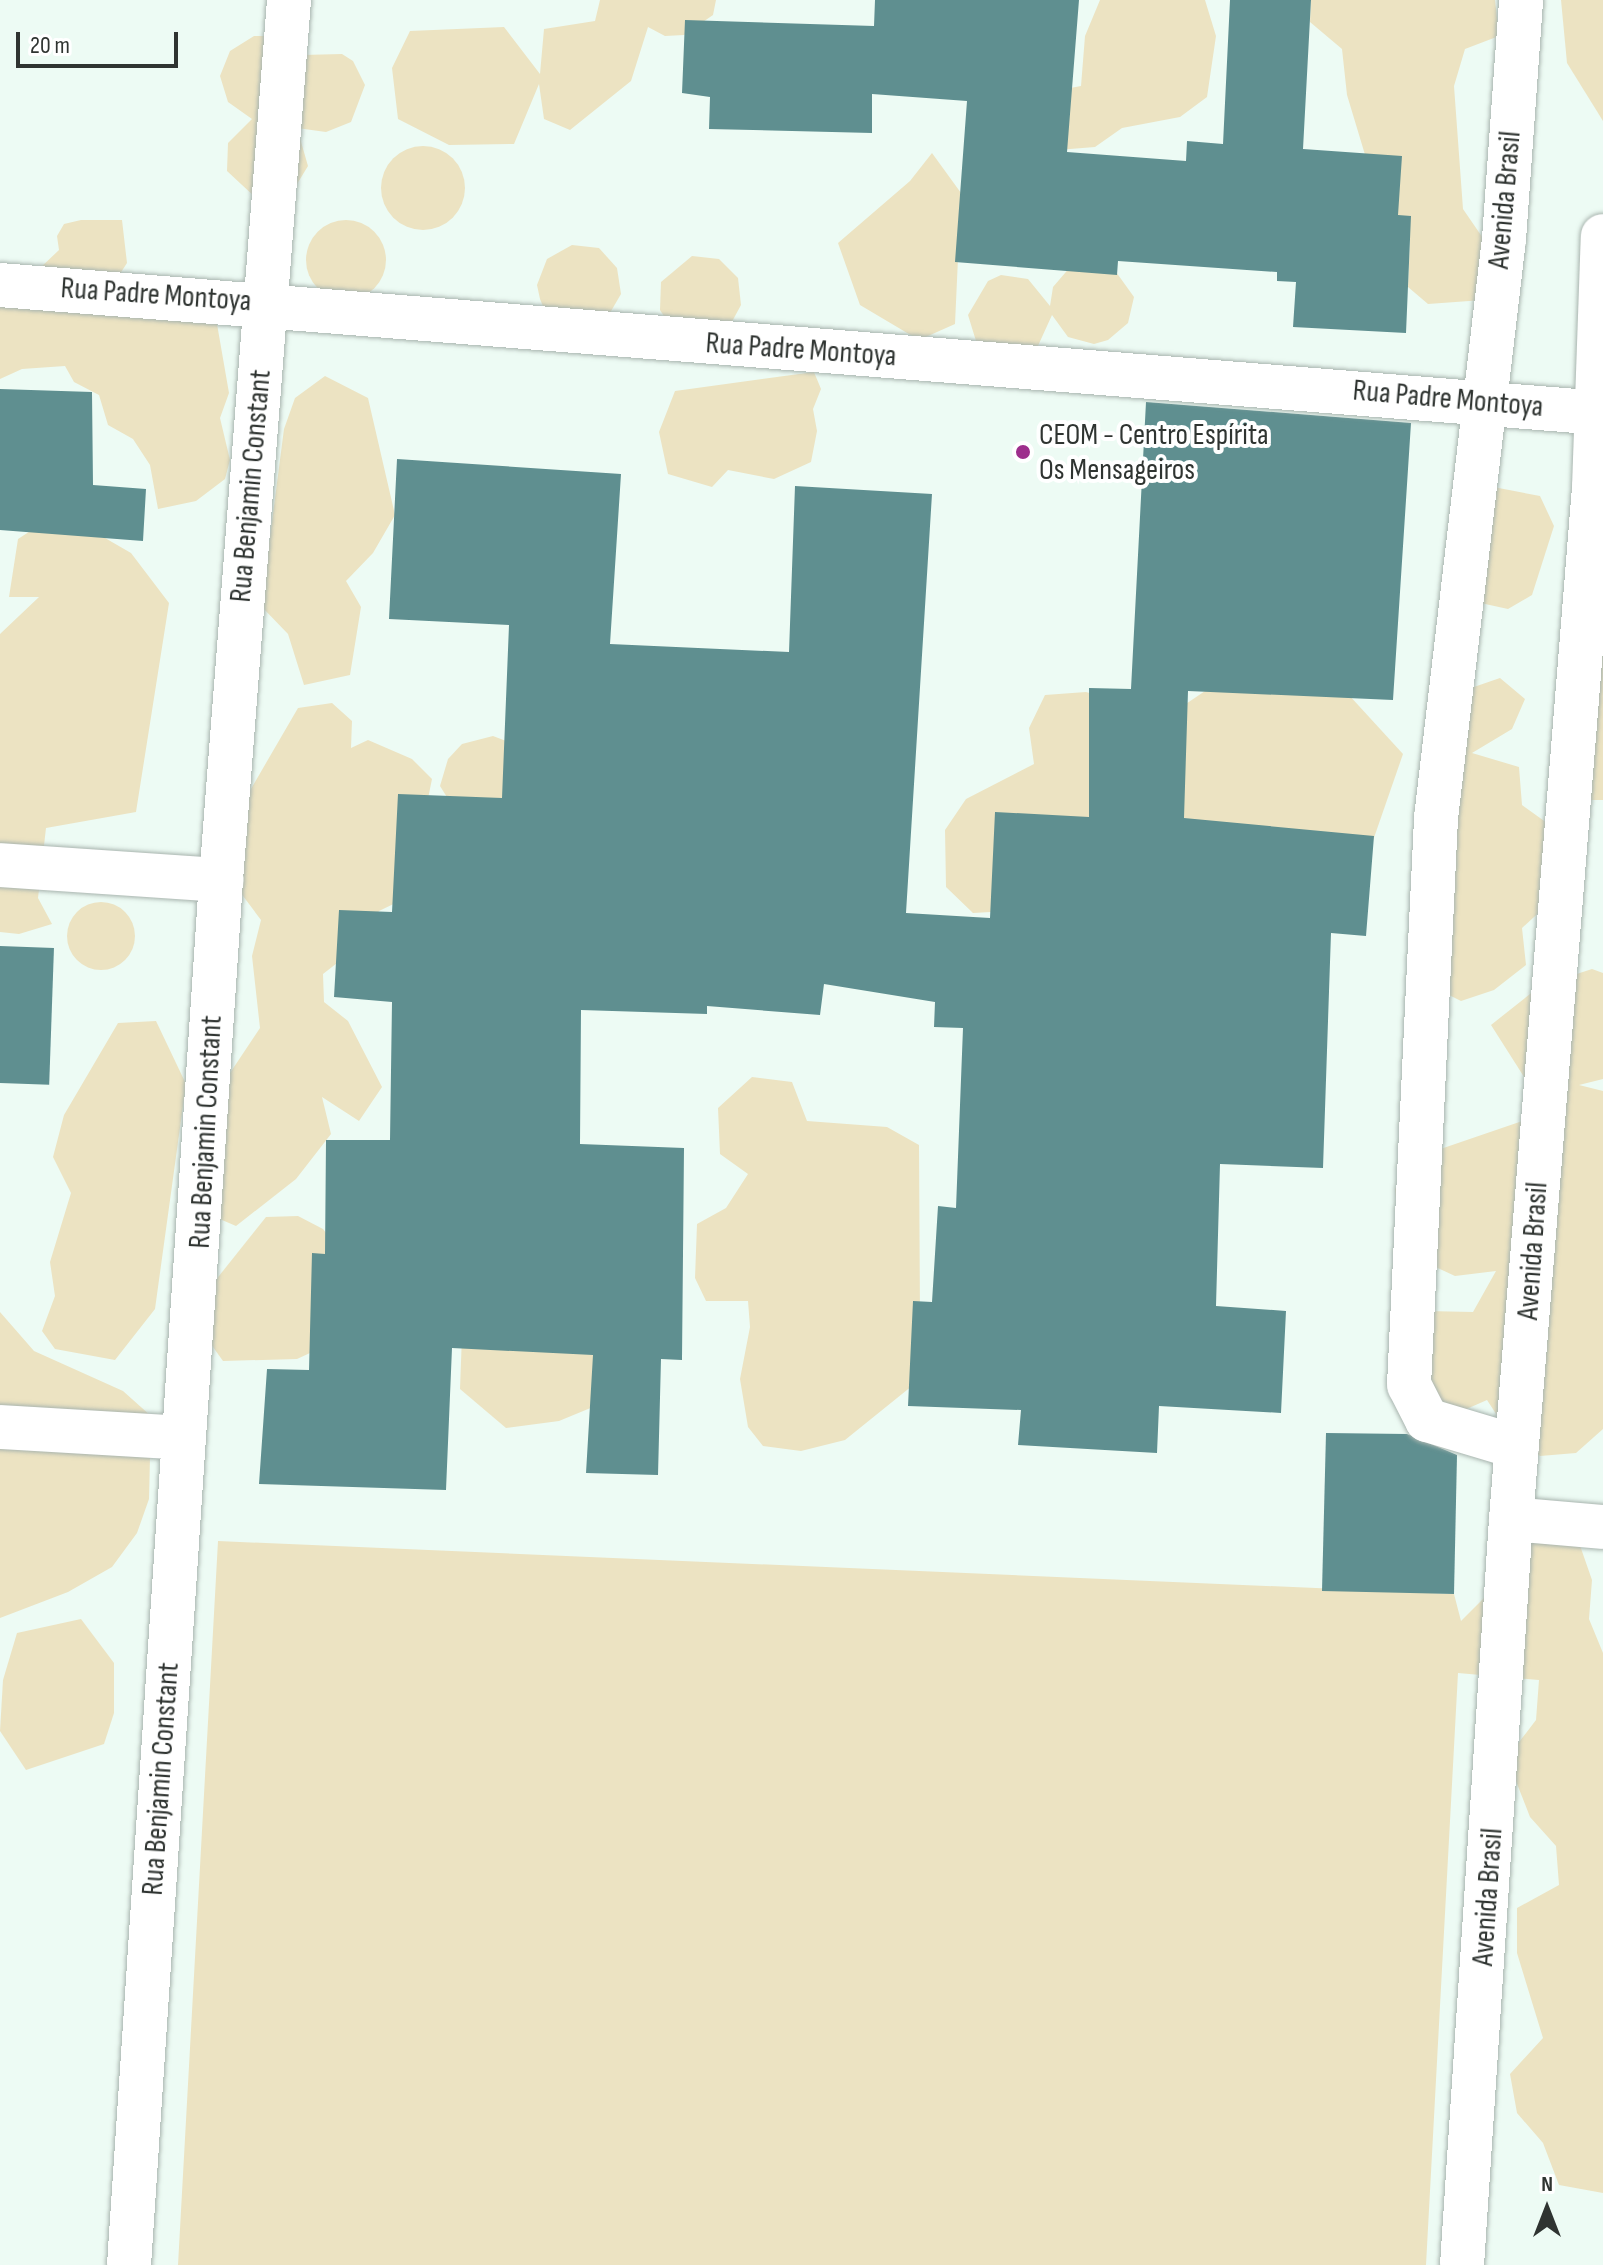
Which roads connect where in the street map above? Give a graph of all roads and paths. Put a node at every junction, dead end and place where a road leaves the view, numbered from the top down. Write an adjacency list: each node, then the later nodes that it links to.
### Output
1 (289, 0): 5 (street, Rua Benjamin Constant)
2 (1521, 0): 6 (street, Avenida Brasil)
3 (1603, 236): 7 (street, Avenida Brasil)
4 (0, 285): 5 (street, Rua Padre Montoya)
5 (266, 303): 6 (street, Rua Padre Montoya); 9 (street, Rua Benjamin Constant)
6 (1483, 400): 7 (street, Rua Padre Montoya); 12 (street, Avenida Brasil)
7 (1599, 413): 12 (street, Avenida Brasil)
8 (0, 865): 9 (street)
9 (221, 880): 11 (street, Rua Benjamin Constant)
10 (0, 1427): 11 (street)
11 (183, 1438): 15 (street, Rua Benjamin Constant)
12 (1517, 1447): 13 (street, Avenida Brasil)
13 (1511, 1519): 14 (street); 16 (street, Avenida Brasil)
14 (1603, 1527)
15 (129, 2265)
16 (1462, 2265)

